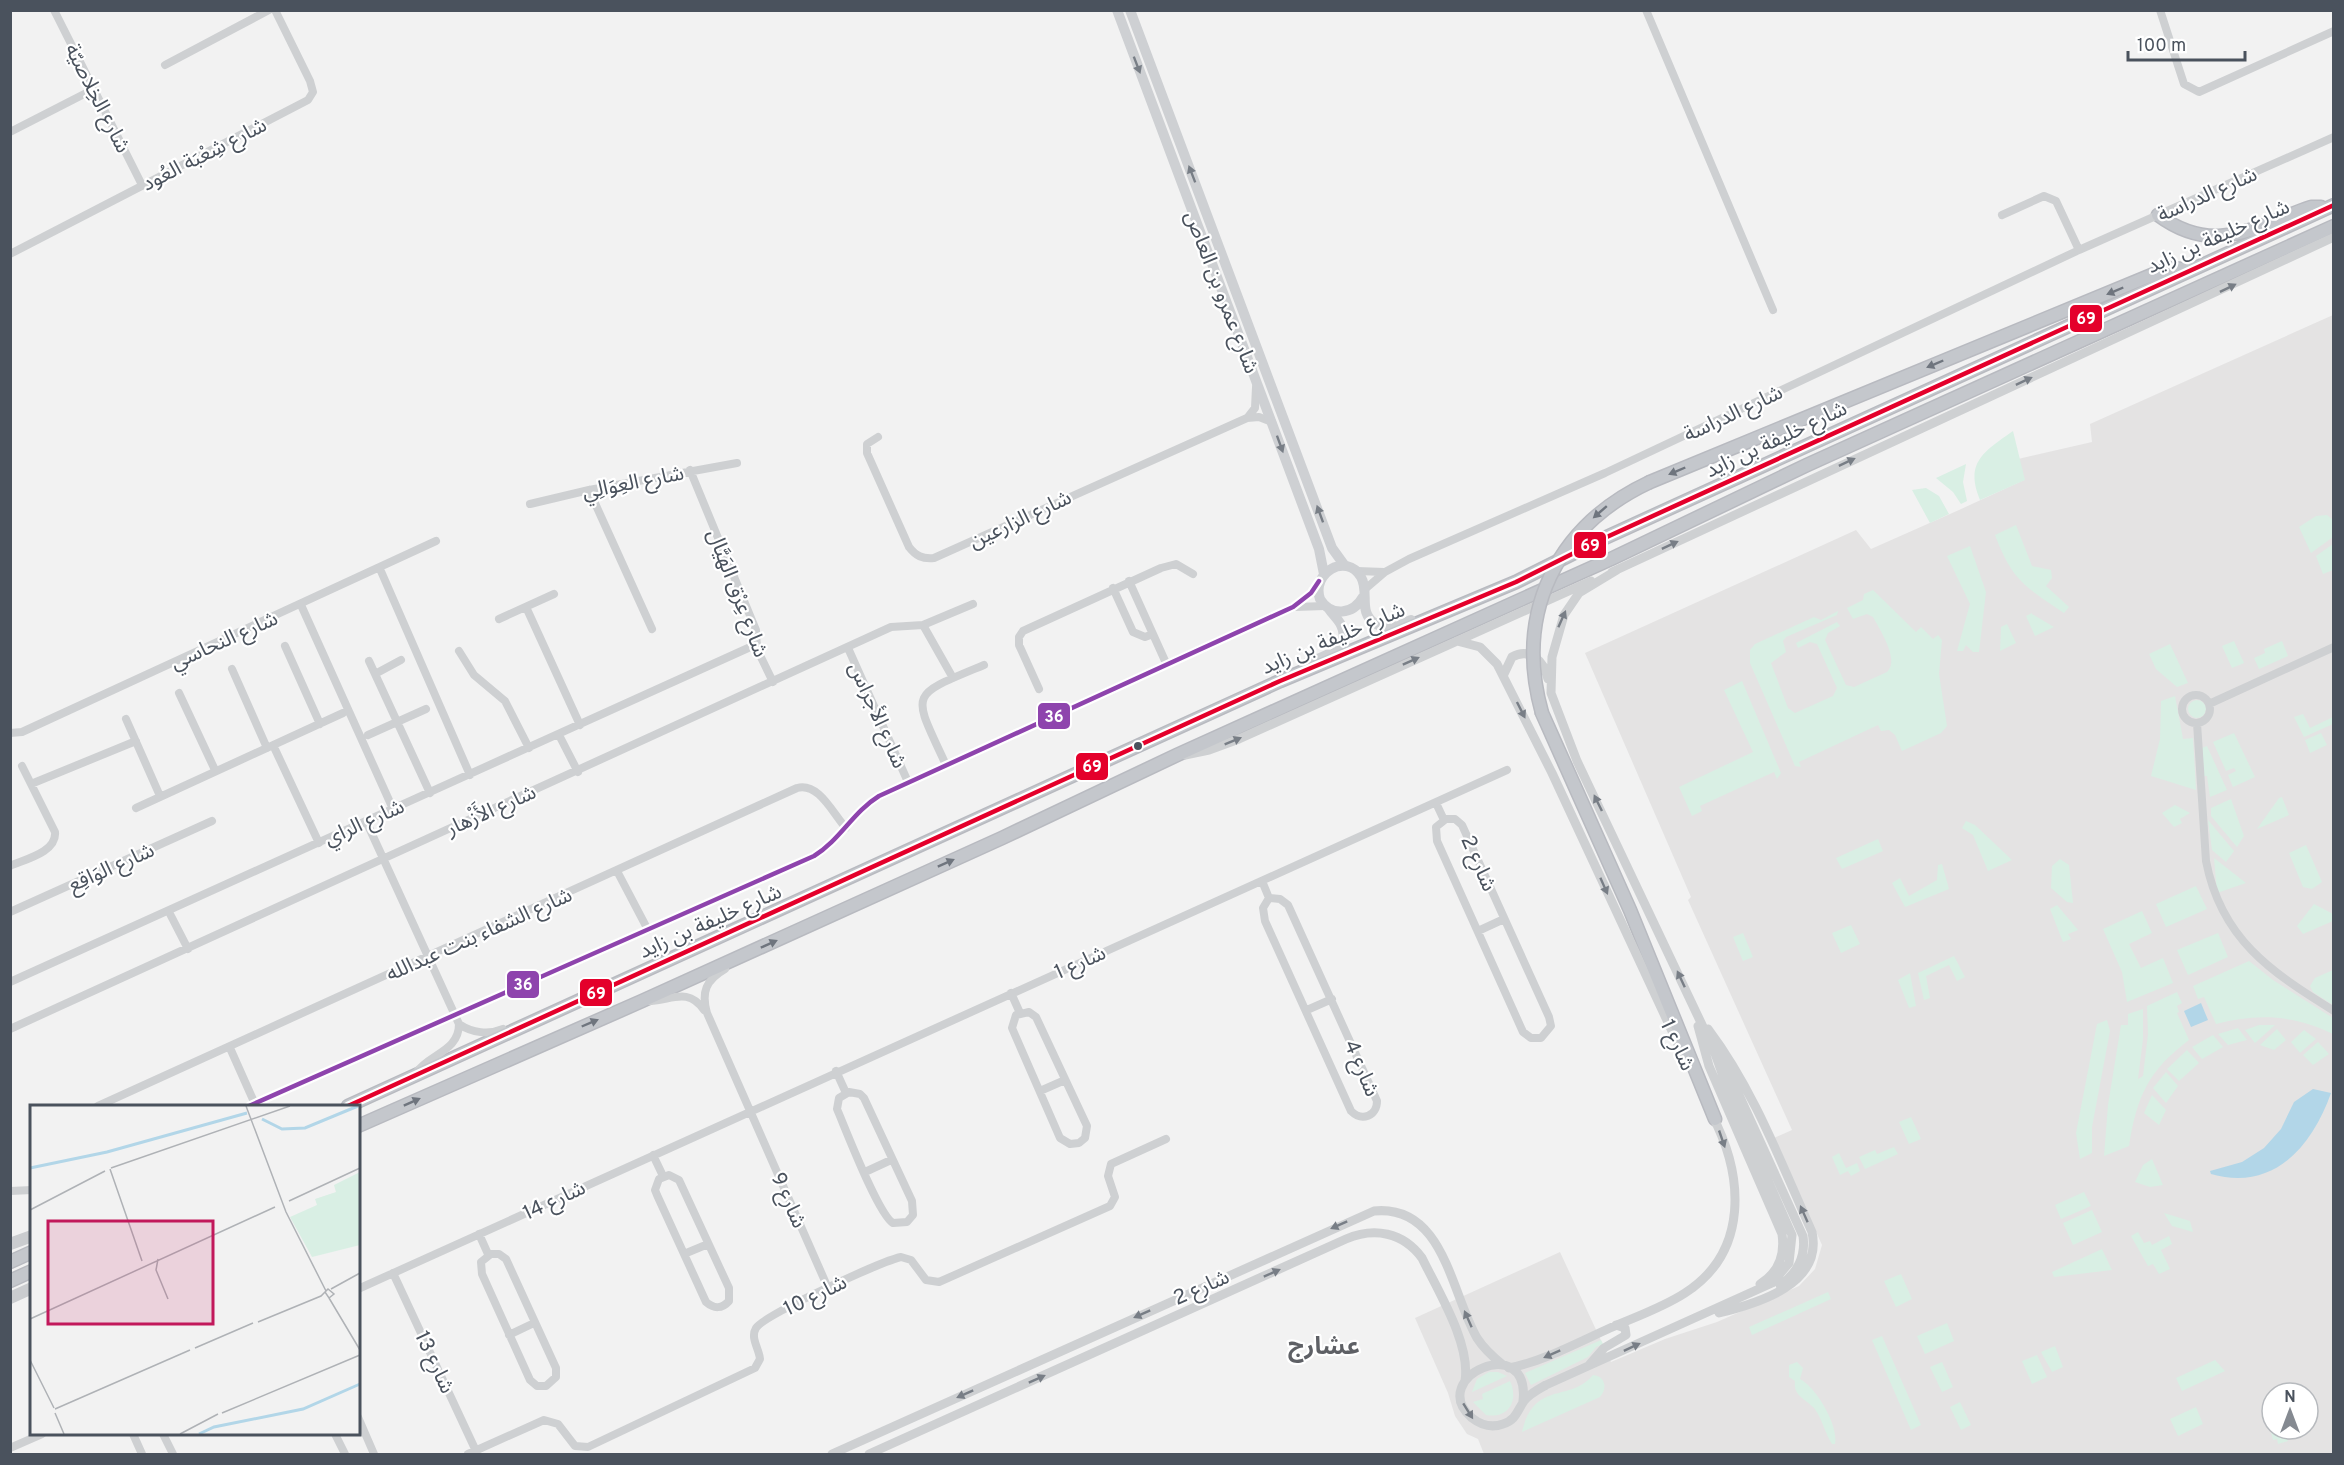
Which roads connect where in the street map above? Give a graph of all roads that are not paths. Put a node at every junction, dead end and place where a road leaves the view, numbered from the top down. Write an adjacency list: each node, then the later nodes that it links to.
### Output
1 (269, 10): 11 (street)
2 (275, 10): 15 (street, شارع شِعْبَة العُود)
3 (1117, 10): 25 (main road, شارع عمرو بن العاص, one-way to 25)
4 (1130, 10): 9 (main road, شارع عمرو بن العاص)
5 (1137, 10): 9 (street)
6 (1646, 10): 24 (street)
7 (2160, 10): 10 (street)
8 (54, 11): 12 (street, شارع الخِلاصيّة)
9 (1138, 30): 34 (main road, شارع عمرو بن العاص, one-way to 9)
10 (2334, 31)
11 (165, 65)
12 (94, 89): 13 (street); 15 (street, شارع الخِلاصيّة)
13 (10, 132)
14 (2334, 137): 18 (street, شارع الدراسة)
15 (142, 185): 22 (street, شارع شِعْبَة العُود)
16 (2329, 207): 18 (highway); 23 (highway, شارع خليفة بن زايد)
17 (2002, 215): 21 (street)
18 (2158, 215): 21 (street, شارع الدراسة)
19 (2334, 226): 87 (highway, شارع خليفة بن زايد)
20 (2334, 237): 36 (street, one-way to 20)
21 (2079, 250): 37 (street, شارع الدراسة)
22 (10, 254)
23 (2190, 270): 49 (highway, شارع خليفة بن زايد); 142 (highway, one-way to 142, bridge)
24 (1773, 310)
25 (1256, 382): 26 (street); 27 (main road, شارع عمرو بن العاص)
26 (1247, 418): 27 (street); 28 (street, شارع الزارعين)
27 (1272, 423): 39 (main road, شارع عمرو بن العاص, one-way to 39)
28 (878, 437)
29 (737, 463): 30 (street, شارع العِوَالِي)
30 (690, 470): 31 (street, شارع العِوَالِي); 55 (street, شارع عِرْق الهَيَّال)
31 (589, 490): 32 (street, شارع العِوَالِي); 52 (street)
32 (530, 504)
33 (436, 541): 35 (street, شارع النحاسي)
34 (1350, 568): 37 (street); 39 (main road); 42 (main road)
35 (380, 569): 45 (street, شارع النحاسي); 93 (street)
36 (1617, 570): 54 (street); 72 (street, شارع 1, one-way to 36)
37 (1385, 572): 42 (street, شارع الدراسة)
38 (1193, 574): 40 (street)
39 (1322, 577): 47 (street); 48 (main road)
40 (1130, 580): 41 (street); 53 (street)
41 (1113, 588): 53 (street); 70 (street)
42 (1363, 593): 48 (main road); 49 (main road)
43 (554, 594): 46 (street)
44 (974, 604): 51 (street, شارع الأَزْهار)
45 (301, 605): 81 (street, شارع النحاسي); 100 (street)
46 (526, 607): 50 (street); 80 (street)
47 (1293, 607): 48 (street); 62 (street)
48 (1327, 607): 68 (main road)
49 (1455, 607): 68 (highway, شارع خليفة بن زايد)
50 (499, 619)
51 (923, 625): 58 (street, شارع الأَزْهار); 67 (street)
52 (652, 629)
53 (1153, 634): 62 (street)
54 (1457, 640): 66 (street, شارع 1); 87 (street, one-way to 54)
55 (757, 645): 69 (street, شارع عِرْق الهَيَّال); 80 (street, شارع الراي)
56 (285, 646): 79 (street)
57 (2334, 647): 73 (street)
58 (849, 648): 69 (street, شارع الأَزْهار); 94 (street, شارع الأجراس)
59 (459, 651): 86 (street)
60 (401, 660): 65 (street)
61 (369, 661): 65 (street)
62 (1166, 663): 88 (street)
63 (984, 665): 67 (street)
64 (232, 669): 85 (street)
65 (375, 674): 77 (street)
66 (1503, 676): 72 (street); 142 (street, شارع 1, one-way to 142)
67 (953, 678): 88 (street)
68 (1280, 681): 129 (highway, شارع خليفة بن زايد)
69 (773, 682): 92 (street, شارع الأَزْهار)
70 (1039, 689)
71 (179, 693): 90 (street)
72 (1551, 693): 127 (street, شارع 1, one-way to 72)
73 (2209, 704): 78 (street); 78 (street)
74 (426, 708): 77 (street)
75 (343, 713): 79 (street)
76 (126, 719): 84 (street)
77 (398, 722): 82 (street); 96 (street)
78 (2197, 723): 124 (street)
79 (320, 724): 85 (street)
80 (580, 725): 83 (street, شارع الراي)
81 (10, 733)
82 (368, 735)
83 (560, 735): 86 (street, شارع الراي); 92 (street)
84 (136, 741): 95 (street); 97 (street)
85 (270, 747): 90 (street); 105 (street)
86 (529, 748): 93 (street, شارع الراي)
87 (1177, 755): 117 (highway, شارع خليفة بن زايد, one-way to 87)
88 (946, 765): 94 (street)
89 (22, 766): 95 (street)
90 (215, 770): 97 (street)
91 (1508, 770): 98 (street, شارع 1)
92 (578, 772): 106 (street, شارع الأَزْهار)
93 (470, 775): 96 (street, شارع الراي)
94 (908, 782): 104 (street)
95 (31, 784): 107 (street)
96 (430, 793): 100 (street, شارع الراي)
97 (160, 796): 99 (street)
98 (1436, 802): 101 (street, شارع 2); 109 (street, شارع 1)
99 (136, 808)
100 (393, 809): 103 (street, شارع الراي)
101 (1444, 820): 113 (street, شارع 2); 115 (street, شارع 2)
102 (212, 821): 111 (street, شارع الوَاقِع)
103 (366, 821): 105 (street, شارع الراي); 106 (street)
104 (846, 828): 108 (street, شارع الشفاء بنت عبدالله); 114 (street)
105 (319, 843): 112 (street, شارع الراي)
106 (383, 858): 116 (street, شارع الأَزْهار); 118 (street)
107 (10, 866)
108 (617, 871): 114 (street); 118 (street, شارع الشفاء بنت عبدالله)
109 (1262, 881): 110 (street, شارع 4); 120 (street, شارع 1)
110 (1269, 898): 121 (street, شارع 4); 123 (street, شارع 4)
111 (10, 912)
112 (170, 912): 116 (street); 119 (street, شارع الراي)
113 (1504, 919): 115 (street); 115 (street, شارع 2)
114 (648, 930): 128 (street)
115 (1478, 931)
116 (188, 949): 130 (street, شارع الأَزْهار)
117 (749, 953): 122 (highway, شارع خليفة بن زايد); 125 (street)
118 (428, 957): 128 (street); 131 (street, شارع الشفاء بنت عبدالله)
119 (10, 982)
120 (1011, 993): 126 (street); 133 (street, شارع 1)
121 (1332, 999): 123 (street); 123 (street, شارع 4)
122 (642, 1001): 125 (street); 143 (highway, شارع خليفة بن زايد, one-way to 122)
123 (1307, 1010)
124 (2334, 1011)
125 (707, 1013): 141 (street)
126 (1020, 1013): 135 (street); 136 (street)
127 (1697, 1016): 132 (street, شارع 1); 166 (street, one-way to 127); 167 (street)
128 (458, 1021): 129 (street); 134 (street); 139 (street)
129 (529, 1024): 134 (highway, شارع خليفة بن زايد)
130 (10, 1029)
131 (230, 1048): 138 (street, شارع الشفاء بنت عبدالله); 139 (street)
132 (1713, 1048): 166 (street, شارع 1); 167 (street, شارع 1)
133 (836, 1071): 137 (street); 141 (street, شارع 1)
134 (414, 1076): 140 (highway, شارع خليفة بن زايد)
135 (1065, 1080): 136 (street); 136 (street)
136 (1040, 1092)
137 (846, 1093): 146 (street); 147 (street)
138 (102, 1105)
139 (252, 1105)
140 (352, 1105)
141 (749, 1111): 145 (street, شارع 14); 163 (street, شارع 9)
142 (1715, 1119): 169 (street, شارع 1, one-way to 169)
143 (360, 1125)
144 (1166, 1139): 163 (street, شارع 10)
145 (653, 1155): 148 (street); 151 (street, شارع 14)
146 (891, 1160): 147 (street); 147 (street)
147 (865, 1172)
148 (663, 1176): 154 (street); 157 (street)
149 (30, 1190): 150 (street)
150 (10, 1191)
151 (479, 1234): 156 (street); 160 (street, شارع 14)
152 (30, 1237): 153 (main road)
153 (10, 1244)
154 (708, 1244): 157 (street); 157 (street)
155 (30, 1253): 158 (highway)
156 (488, 1254): 168 (street); 170 (street)
157 (684, 1254)
158 (10, 1262)
159 (30, 1272): 161 (highway)
160 (393, 1273): 162 (street, شارع 14); 181 (street, شارع 13)
161 (10, 1281)
162 (360, 1288)
163 (828, 1288): 181 (street, شارع 10)
164 (30, 1289): 165 (main road)
165 (10, 1298)
166 (1714, 1314): 167 (street, شارع 1)
167 (1694, 1319): 171 (street, شارع 1, one-way to 167)
168 (534, 1323): 170 (street); 170 (street)
169 (1616, 1325): 171 (street); 172 (street, شارع 1, one-way to 172)
170 (509, 1335)
171 (1588, 1366): 174 (street, شارع 1)
172 (1506, 1367): 173 (street); 174 (street); 186 (street, شارع 2, one-way to 186)
173 (1464, 1382): 174 (street, one-way to 174); 187 (street, شارع 2, one-way to 173)
174 (1523, 1401)
175 (360, 1422): 185 (street)
176 (40, 1435): 180 (street)
177 (133, 1435): 182 (street)
178 (163, 1435): 183 (street)
179 (335, 1435): 184 (street)
180 (10, 1448)
181 (472, 1453)
182 (142, 1455)
183 (173, 1455)
184 (345, 1455)
185 (374, 1455)
186 (832, 1455)
187 (869, 1455)

